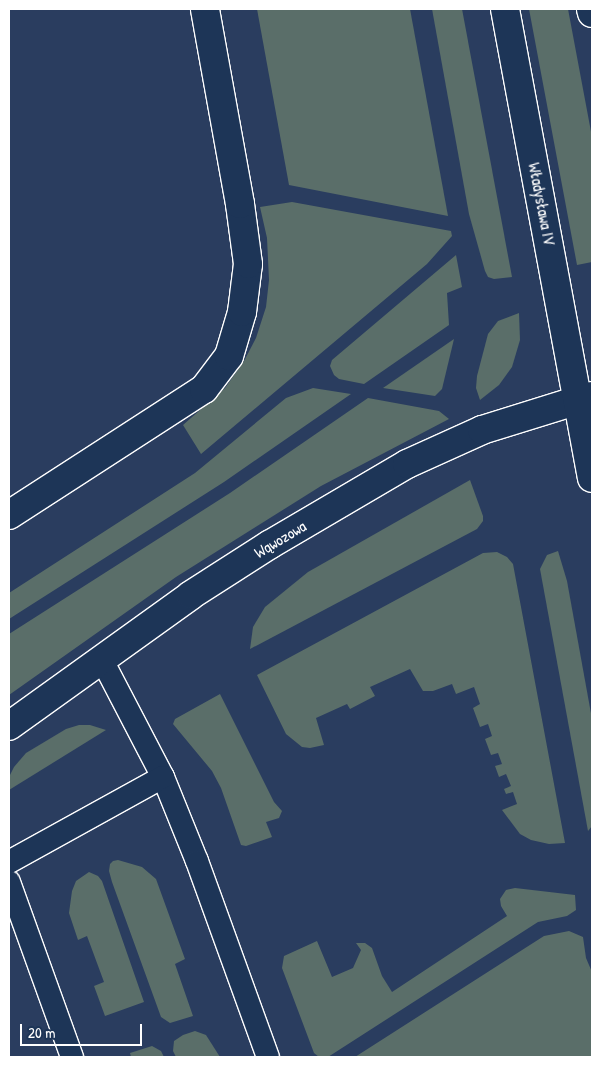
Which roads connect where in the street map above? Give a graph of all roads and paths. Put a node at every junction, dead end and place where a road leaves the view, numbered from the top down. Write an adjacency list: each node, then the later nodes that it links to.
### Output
1 (205, 9): 7 (street)
2 (506, 9): 5 (street, Władysława IV)
3 (592, 9): 4 (street)
4 (592, 13)
5 (585, 398): 6 (street, Władysława IV); 8 (street, Wąwozowa)
6 (592, 478)
7 (9, 515)
8 (102, 660): 9 (street, Wąwozowa); 10 (lane)
9 (9, 726)
10 (163, 777): 11 (lane); 14 (lane)
11 (9, 862)
12 (9, 882): 13 (lane)
13 (72, 1057)
14 (268, 1057)

